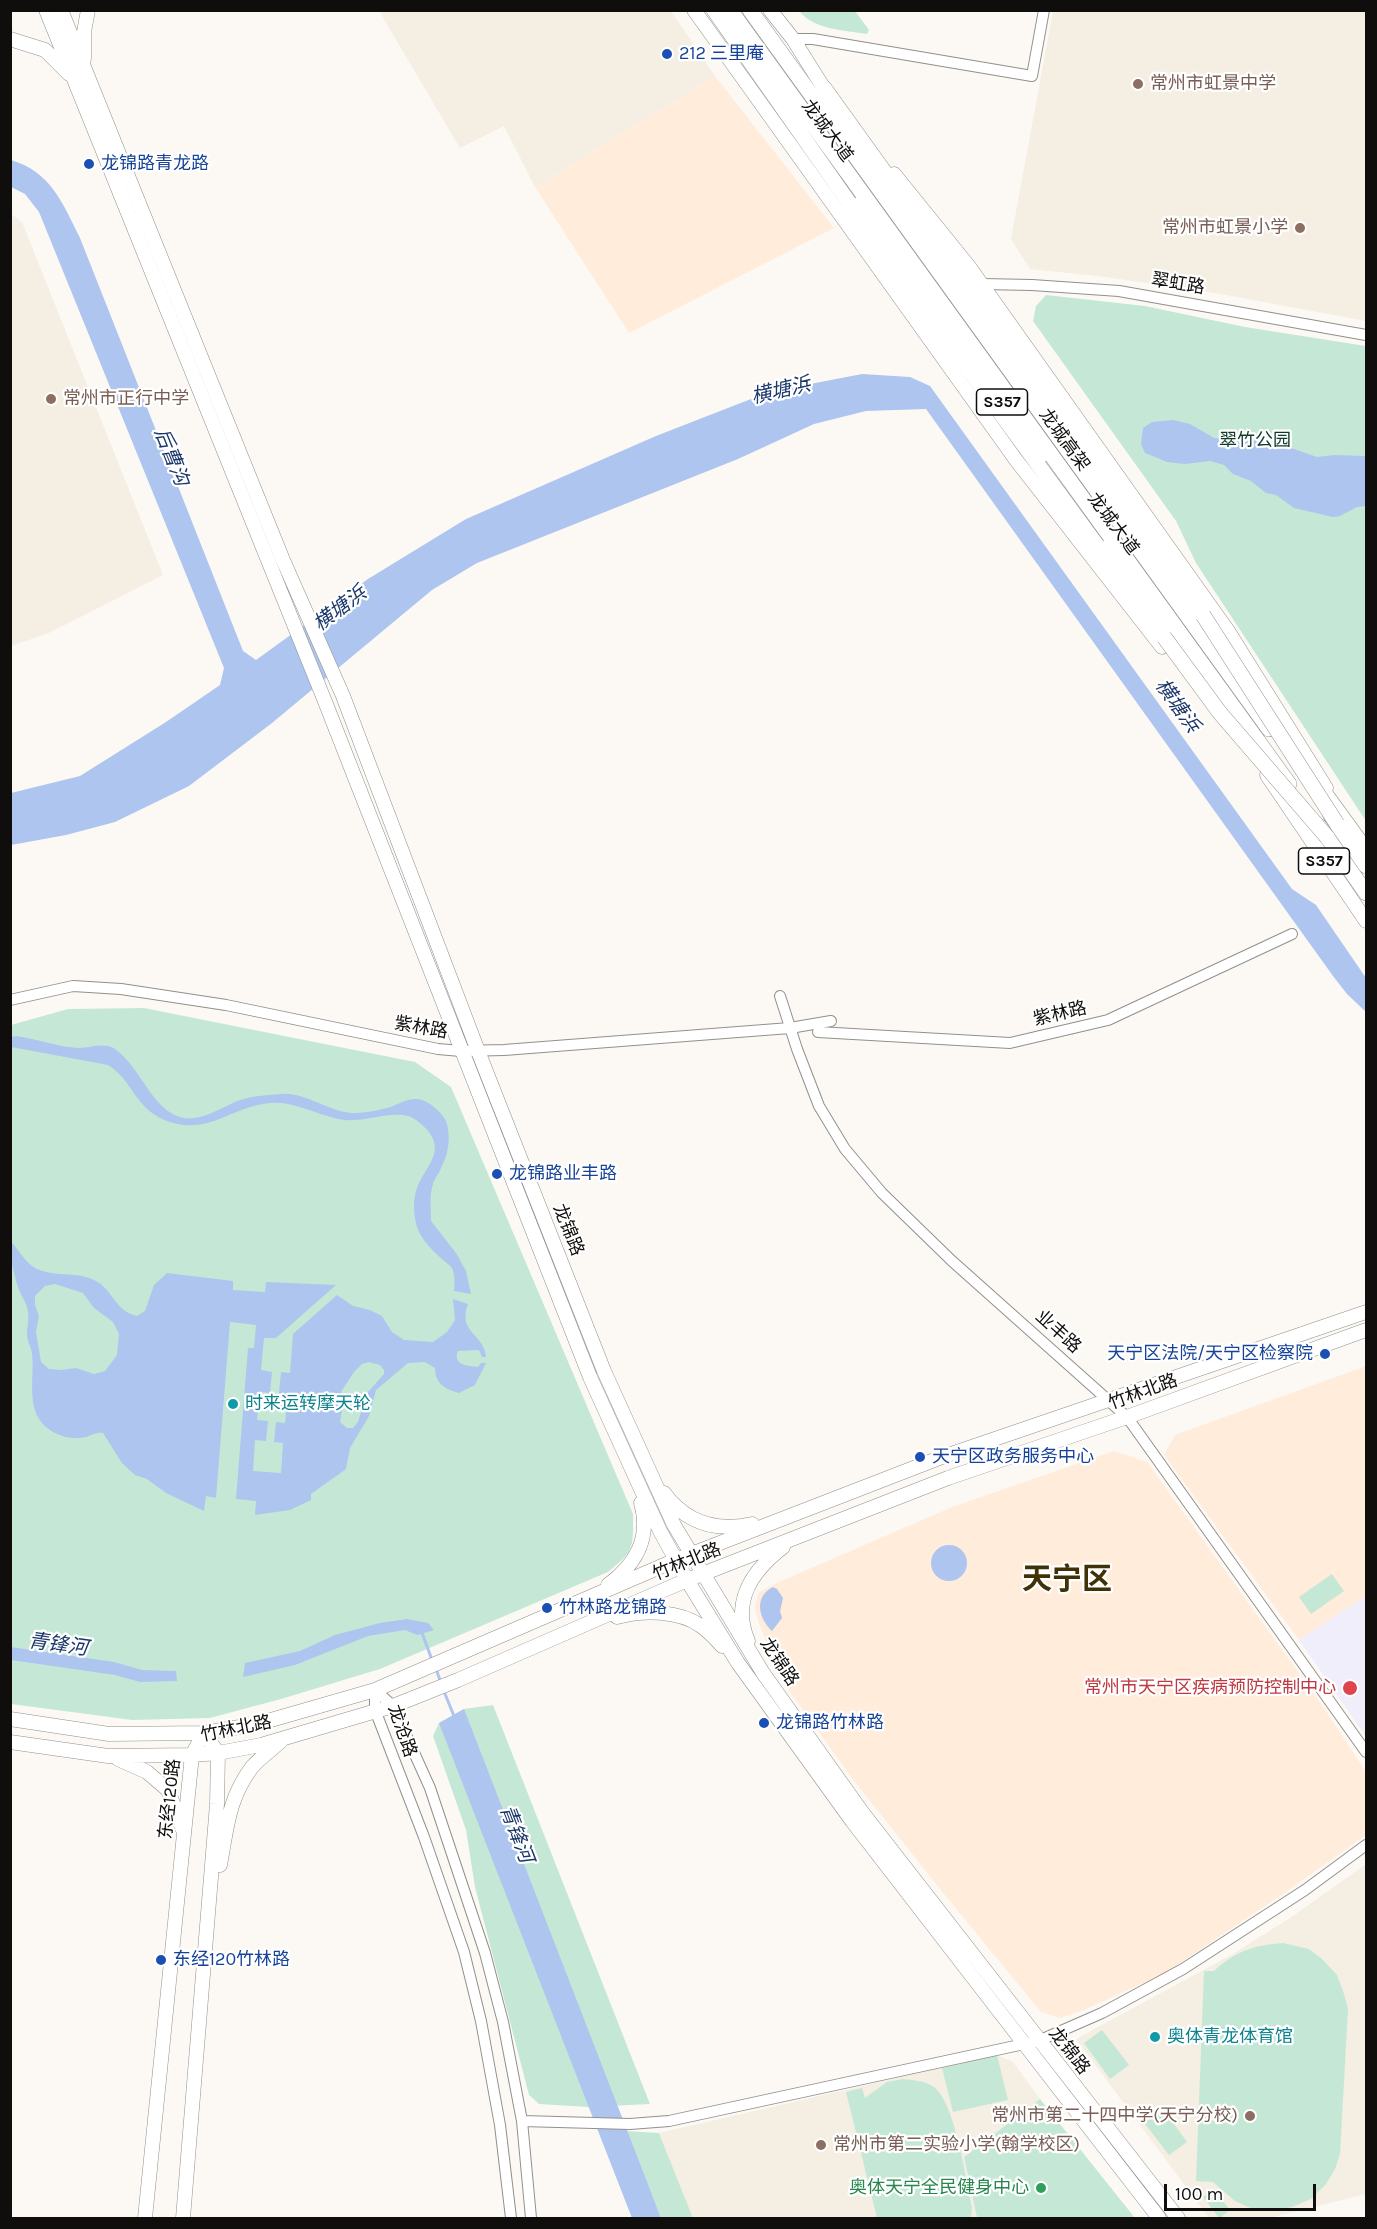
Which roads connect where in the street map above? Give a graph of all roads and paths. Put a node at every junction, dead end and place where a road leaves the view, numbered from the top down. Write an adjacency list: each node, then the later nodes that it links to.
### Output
1 (46, 10): 13 (main road, 龙锦路)
2 (61, 10): 12 (main road, 龙锦路)
3 (88, 10): 12 (main road)
4 (694, 10): 17 (main road)
5 (714, 10): 17 (main road, 龙城大道 / S357); 19 (highway, bridge)
6 (730, 10): 19 (highway, 龙城高架, bridge)
7 (750, 10): 18 (highway, 龙城高架, bridge)
8 (770, 10): 11 (main road, 龙城大道 / S357)
9 (1044, 10): 11 (street)
10 (10, 39): 13 (main road)
11 (793, 39): 14 (main road, 龙城大道 / S357)
12 (84, 67): 31 (main road, 龙锦路)
13 (74, 79): 30 (main road, 龙锦路)
14 (824, 88): 15 (main road); 18 (highway, bridge); 18 (main road, 龙城大道 / S357)
15 (982, 284): 16 (street, 翠虹路); 18 (main road)
16 (1366, 335)
17 (1282, 799): 23 (main road, 龙城大道 / S357)
18 (1344, 826): 20 (main road, 龙城大道 / S357); 21 (highway, 龙城高架)
19 (1327, 837): 22 (highway, 龙城高架)
20 (1366, 849)
21 (1366, 866)
22 (1366, 893)
23 (1366, 921)
24 (1292, 934): 29 (street, 紫林路)
25 (780, 996): 28 (street, 业丰路)
26 (10, 1000): 30 (street, 紫林路)
27 (831, 1021): 28 (street, 紫林路)
28 (790, 1028): 31 (street, 紫林路); 34 (street, 业丰路)
29 (818, 1032)
30 (461, 1051): 31 (street, 紫林路); 36 (main road, 龙锦路)
31 (478, 1051): 37 (main road, 龙锦路)
32 (1366, 1312): 34 (main road, 竹林北路)
33 (1366, 1330): 35 (main road, 竹林北路)
34 (1109, 1400): 35 (street, 业丰路); 38 (main road, 竹林北路)
35 (1127, 1418): 39 (main road, 竹林北路); 56 (street, 业丰路)
36 (632, 1469): 41 (main road, 龙锦路); 44 (main road)
37 (647, 1470): 38 (main road); 40 (main road, 龙锦路)
38 (792, 1515): 40 (main road, 竹林北路)
39 (801, 1536): 42 (main road, 竹林北路); 47 (main road)
40 (691, 1555): 41 (main road, 竹林北路); 42 (main road, 龙锦路)
41 (676, 1560): 43 (main road, 龙锦路); 44 (main road, 竹林北路)
42 (704, 1574): 43 (main road, 竹林北路); 47 (main road, 龙锦路)
43 (687, 1580): 45 (main road, 竹林北路); 46 (main road, 龙锦路)
44 (593, 1596): 48 (main road, 竹林北路)
45 (577, 1628): 46 (main road); 49 (main road, 竹林北路)
46 (738, 1663): 63 (main road, 龙锦路)
47 (763, 1673): 62 (main road, 龙锦路)
48 (375, 1689): 49 (street, 龙沧路); 50 (street, 龙沧路); 52 (main road, 竹林北路)
49 (393, 1706): 50 (main road, 竹林北路); 64 (street, 龙沧路)
50 (375, 1710): 53 (main road, 竹林北路); 67 (street, 龙沧路)
51 (10, 1719): 52 (main road, 竹林北路)
52 (204, 1732): 57 (main road); 58 (main road, 东经120路)
53 (285, 1737): 57 (main road, 竹林北路); 61 (main road)
54 (10, 1742): 55 (main road, 竹林北路)
55 (57, 1748): 58 (main road, 竹林北路); 59 (main road)
56 (1366, 1752)
57 (218, 1753): 58 (main road, 竹林北路); 61 (main road)
58 (192, 1755): 59 (main road, 东经120路)
59 (184, 1837): 65 (main road, 东经120路)
60 (1366, 1845): 62 (street)
61 (204, 1962): 66 (main road)
62 (1038, 2041): 63 (street); 70 (main road, 龙锦路)
63 (1022, 2043): 64 (street); 69 (main road, 龙锦路)
64 (522, 2121): 68 (street, 龙沧路)
65 (145, 2218)
66 (183, 2218)
67 (511, 2218)
68 (531, 2218)
69 (1159, 2218)
70 (1178, 2218)

